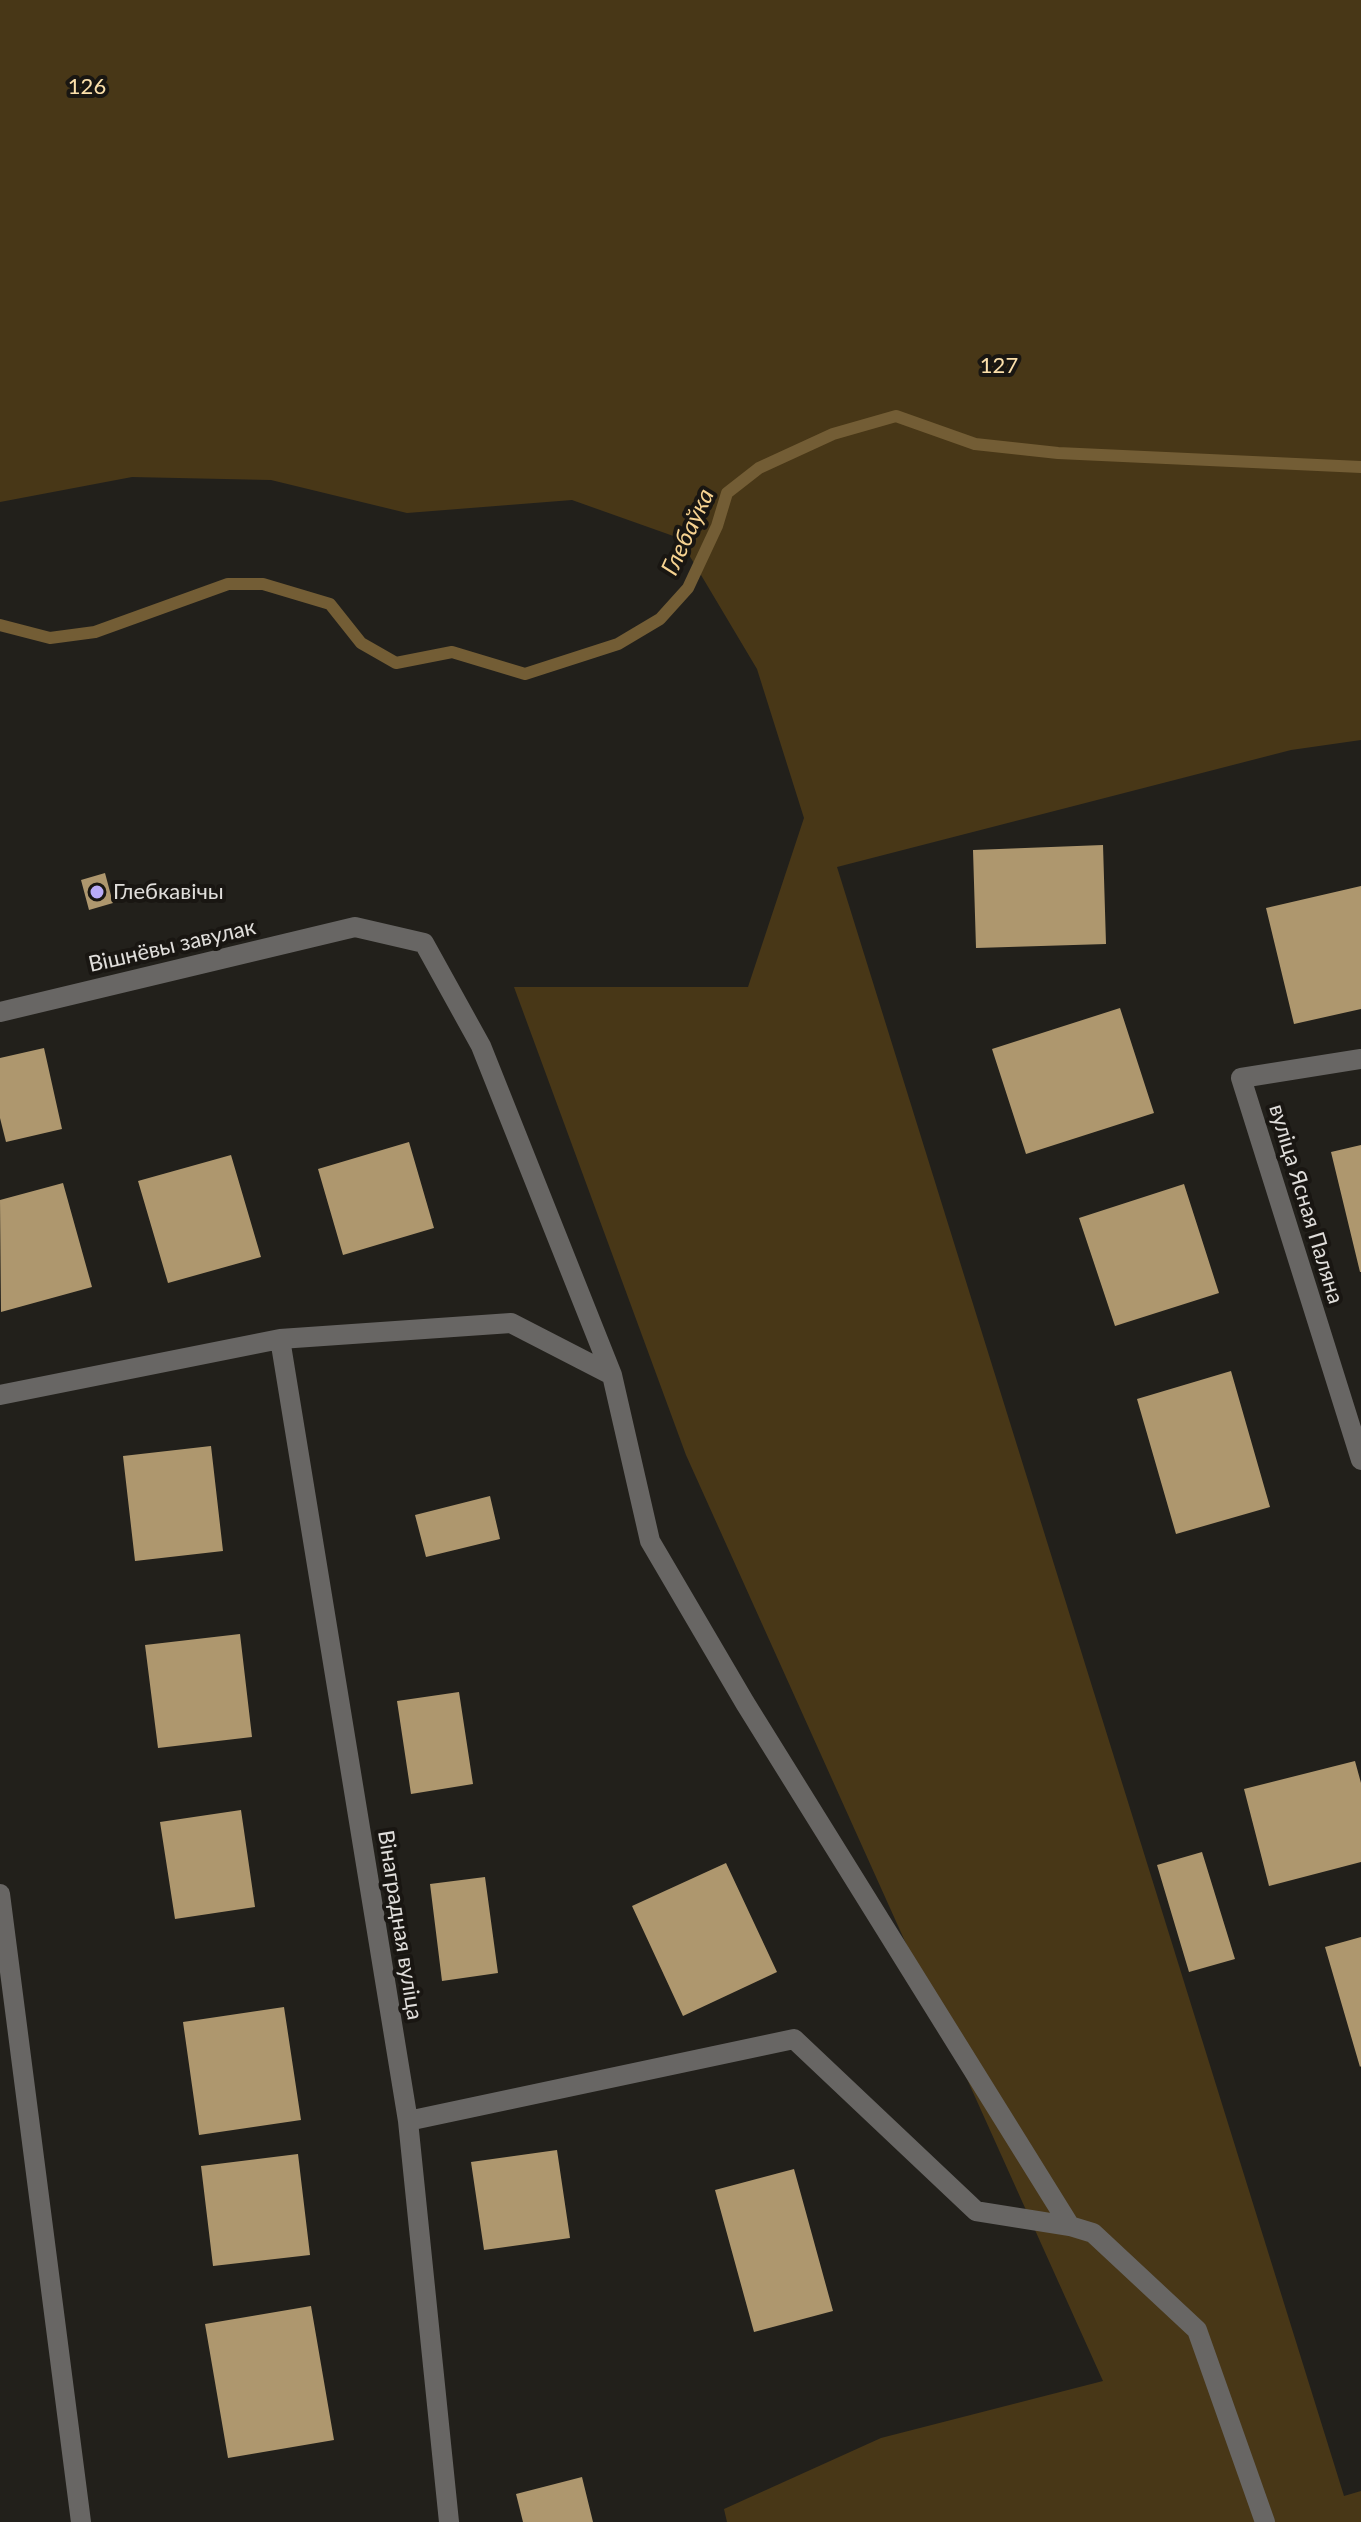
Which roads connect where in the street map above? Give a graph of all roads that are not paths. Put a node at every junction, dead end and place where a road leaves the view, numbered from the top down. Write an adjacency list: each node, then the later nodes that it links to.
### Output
1 (0, 1012): 4 (street, Вішнёвы завулак)
2 (1361, 1059): 6 (street, вуліца Ясная Паляна)
3 (280, 1339): 4 (street); 5 (street); 8 (street, Вінаградная вуліца)
4 (612, 1375): 9 (street)
5 (0, 1395)
6 (1361, 1460)
7 (0, 1894): 10 (street)
8 (408, 2121): 9 (street); 11 (street, Вінаградная вуліца)
9 (1070, 2226): 12 (street)
10 (81, 2522)
11 (449, 2522)
12 (1265, 2522)

